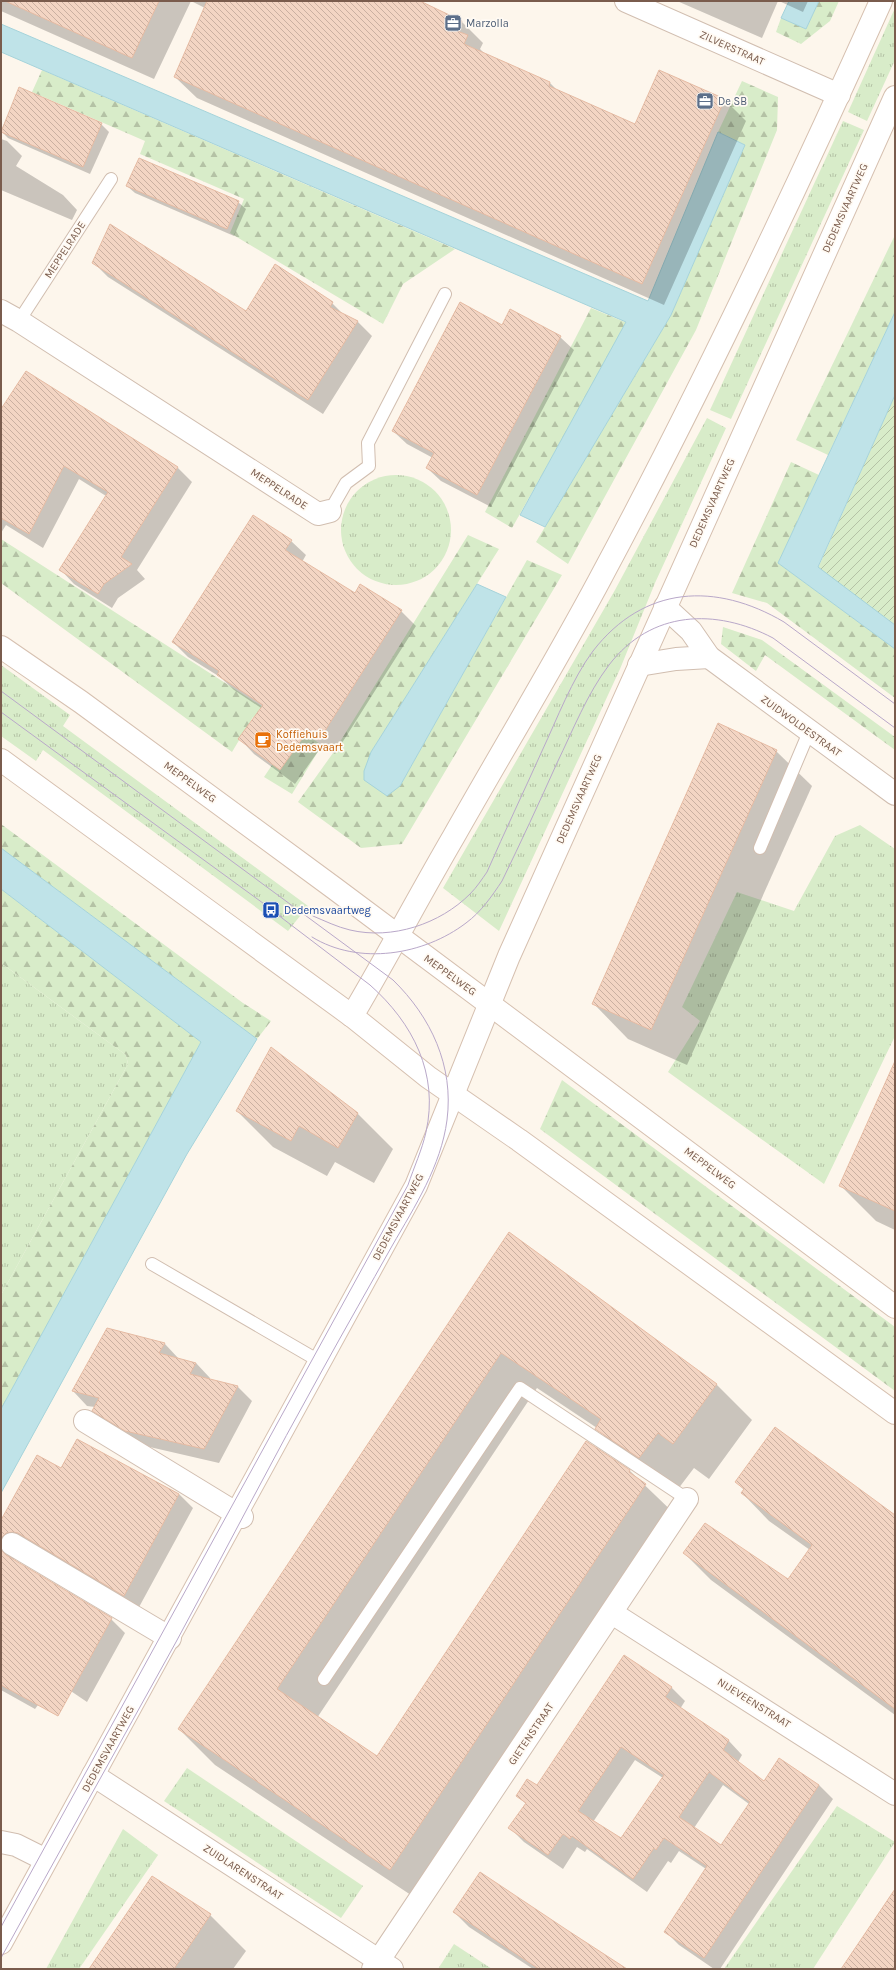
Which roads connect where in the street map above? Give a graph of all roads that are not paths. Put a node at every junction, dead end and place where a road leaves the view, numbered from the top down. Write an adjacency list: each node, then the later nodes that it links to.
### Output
1 (626, 1): 3 (main road, ZILVERSTRAAT)
2 (881, 1): 3 (main road)
3 (838, 95): 17 (main road)
4 (895, 97): 9 (main road, DEDEMSVAARTWEG)
5 (111, 179): 7 (lane, MEPPELRADE)
6 (445, 294): 8 (lane, MEPPELRADE)
7 (10, 316): 8 (main road, MEPPELRADE)
8 (330, 511)
9 (665, 606): 11 (main road, ZUIDWOLDESTRAAT); 12 (main road, DEDEMSVAARTWEG)
10 (1, 648): 17 (main road, MEPPELWEG)
11 (709, 657): 12 (main road); 13 (main road, ZUIDWOLDESTRAAT)
12 (639, 665): 18 (main road, DEDEMSVAARTWEG)
13 (810, 732): 15 (main road, ZUIDWOLDESTRAAT); 16 (lane)
14 (1, 760): 19 (main road)
15 (895, 794)
16 (760, 848)
17 (399, 936): 18 (main road, MEPPELWEG); 19 (main road)
18 (489, 1004): 20 (main road, DEDEMSVAARTWEG); 22 (main road, MEPPELWEG)
19 (352, 1016): 20 (main road)
20 (453, 1095): 23 (main road, DEDEMSVAARTWEG); 24 (main road)
21 (152, 1264): 23 (lane)
22 (895, 1307)
23 (319, 1362): 27 (main road, DEDEMSVAARTWEG)
24 (895, 1413)
25 (85, 1421): 27 (main road)
26 (687, 1498): 29 (main road, GIETENSTRAAT); 31 (lane)
27 (239, 1515): 30 (main road, DEDEMSVAARTWEG)
28 (12, 1544): 30 (main road)
29 (612, 1613): 33 (main road, NIJEVEENSTRAAT); 37 (main road, GIETENSTRAAT)
30 (170, 1638): 32 (main road, DEDEMSVAARTWEG)
31 (324, 1679)
32 (93, 1775): 35 (main road, DEDEMSVAARTWEG); 37 (main road, ZUIDLARENSTRAAT)
33 (892, 1785)
34 (1, 1842): 35 (main road)
35 (46, 1860): 36 (main road, DEDEMSVAARTWEG)
36 (1, 1943)
37 (381, 1966)

